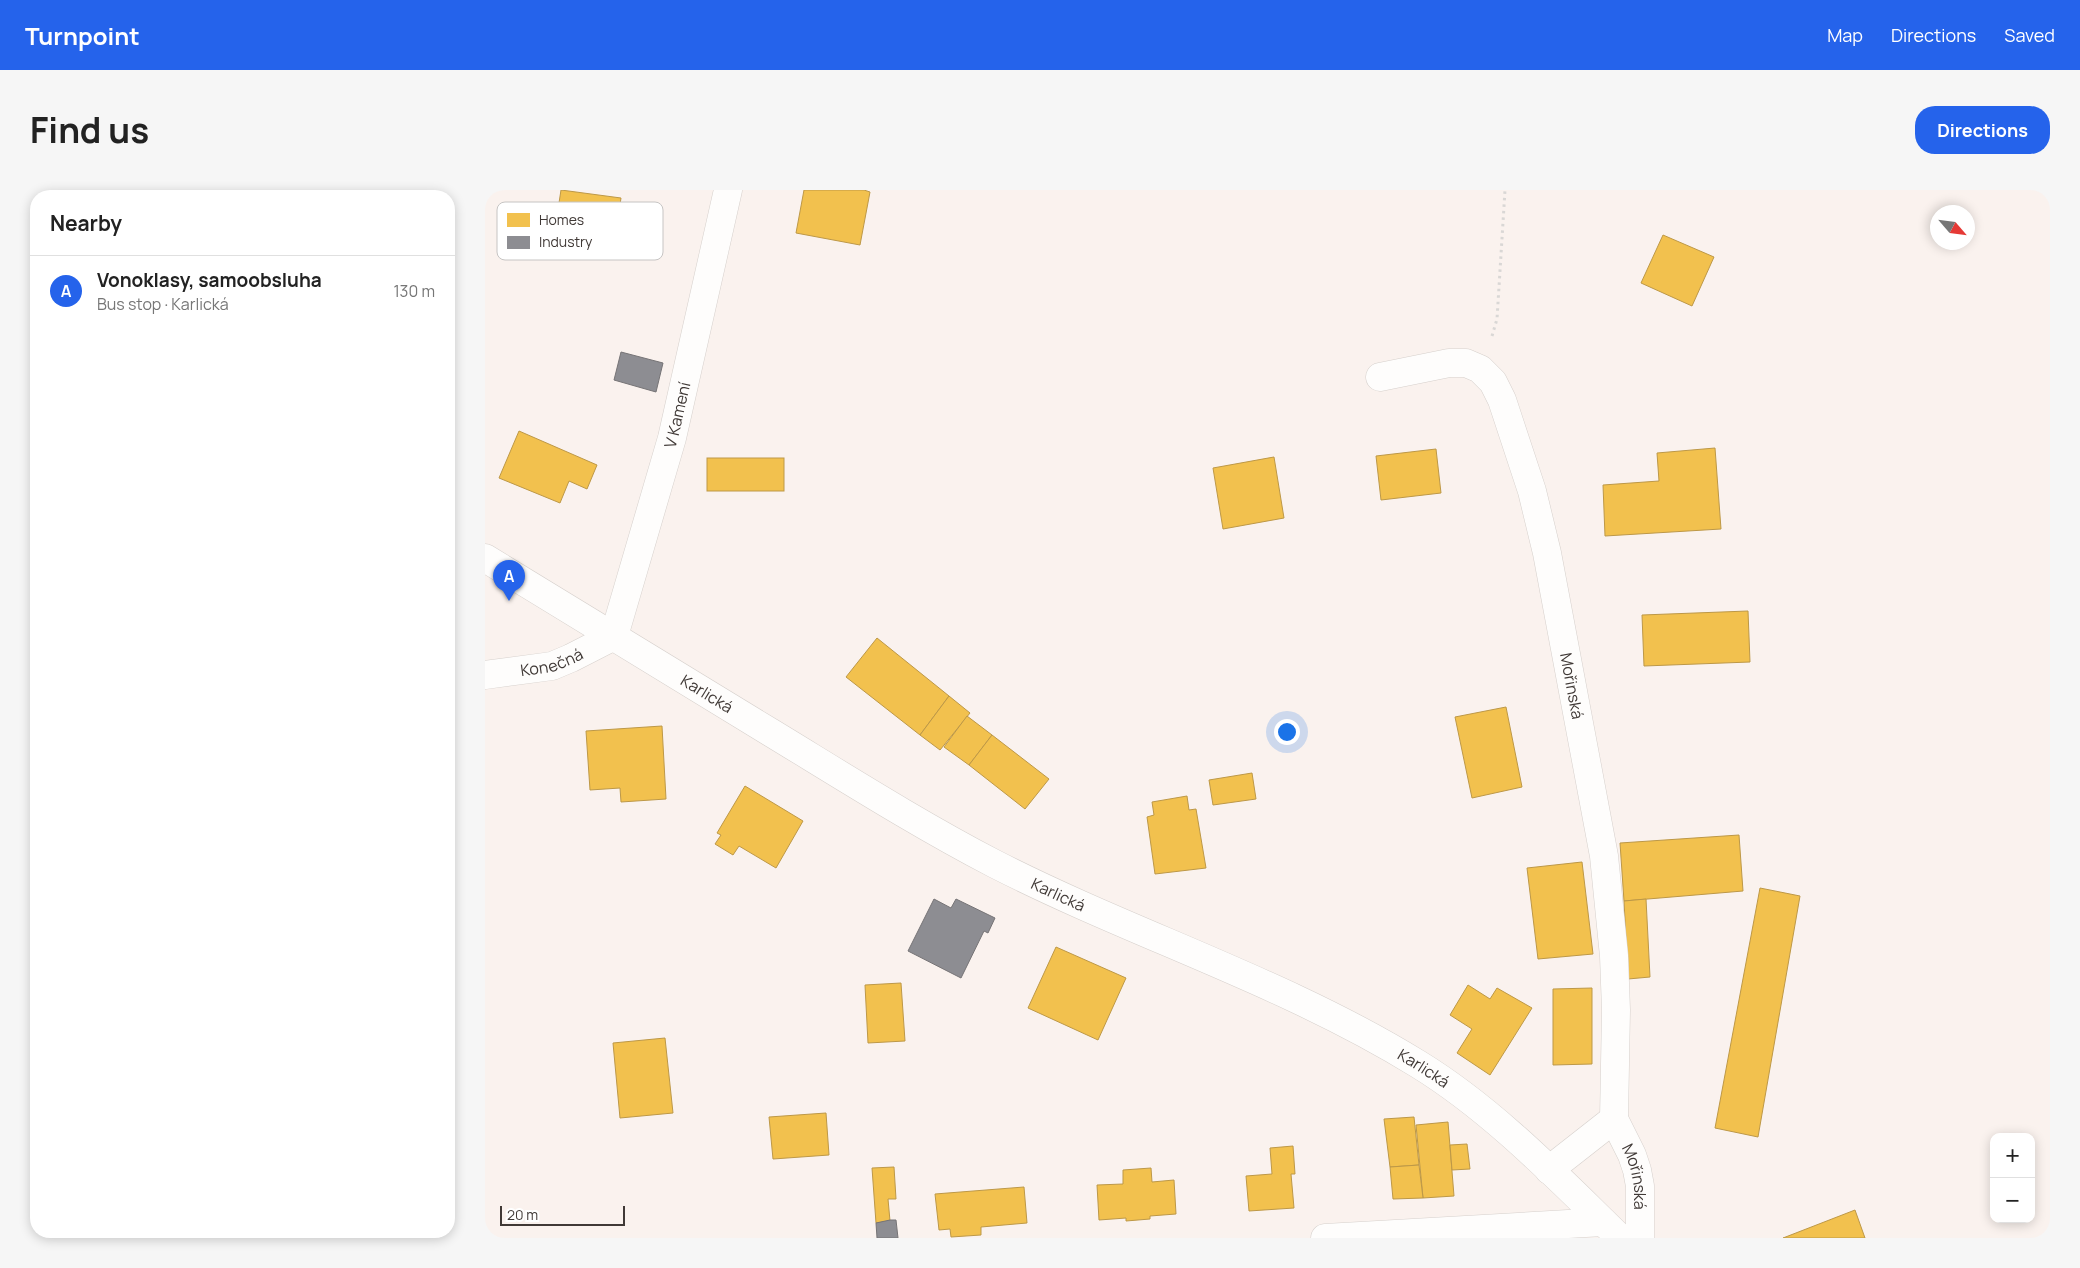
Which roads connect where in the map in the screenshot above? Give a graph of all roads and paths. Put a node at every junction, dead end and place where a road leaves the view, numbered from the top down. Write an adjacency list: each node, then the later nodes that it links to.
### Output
1 (728, 190): 6 (street, V Kamení)
2 (1505, 190): 3 (path)
3 (1480, 369): 4 (street); 8 (street, Mořinská)
4 (1380, 377)
5 (485, 558): 6 (street, Karlická)
6 (614, 636): 7 (street, Konečná); 9 (street, Karlická)
7 (485, 675)
8 (1613, 1119): 9 (street, Mořinská); 12 (street, Mořinská)
9 (1549, 1170): 10 (street, Karlická)
10 (1611, 1230): 11 (street)
11 (1325, 1238)
12 (1640, 1238)

